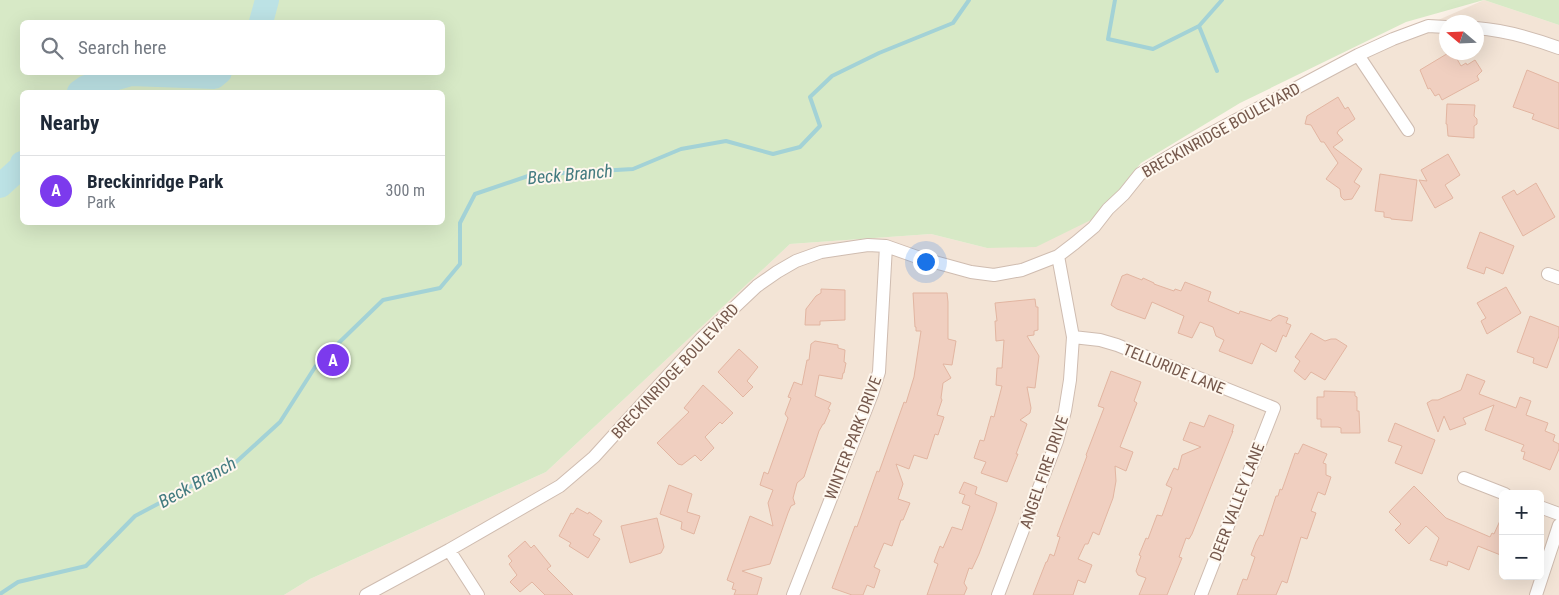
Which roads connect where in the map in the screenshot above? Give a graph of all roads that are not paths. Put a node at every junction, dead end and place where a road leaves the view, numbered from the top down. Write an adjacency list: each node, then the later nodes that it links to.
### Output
1 (1439, 27): 4 (street, BRECKINRIDGE BOULEVARD)
2 (1484, 29): 3 (street)
3 (1559, 48)
4 (1358, 55): 5 (street); 7 (street, BRECKINRIDGE BOULEVARD)
5 (1408, 130)
6 (886, 246): 7 (street, BRECKINRIDGE BOULEVARD); 15 (street, BRECKINRIDGE BOULEVARD); 18 (street, WINTER PARK DRIVE)
7 (1058, 256): 8 (street, ANGEL FIRE DRIVE)
8 (1073, 337): 9 (street, TELLURIDE LANE); 19 (street, ANGEL FIRE DRIVE)
9 (1274, 408): 20 (street, DEER VALLEY LANE)
10 (1464, 478): 11 (street)
11 (1499, 492)
12 (1544, 508): 13 (street)
13 (1559, 514)
14 (1559, 525): 21 (street)
15 (449, 550): 16 (street, BRECKINRIDGE BOULEVARD); 17 (street)
16 (366, 595)
17 (478, 595)
18 (793, 595)
19 (998, 595)
20 (1201, 595)
21 (1536, 595)

